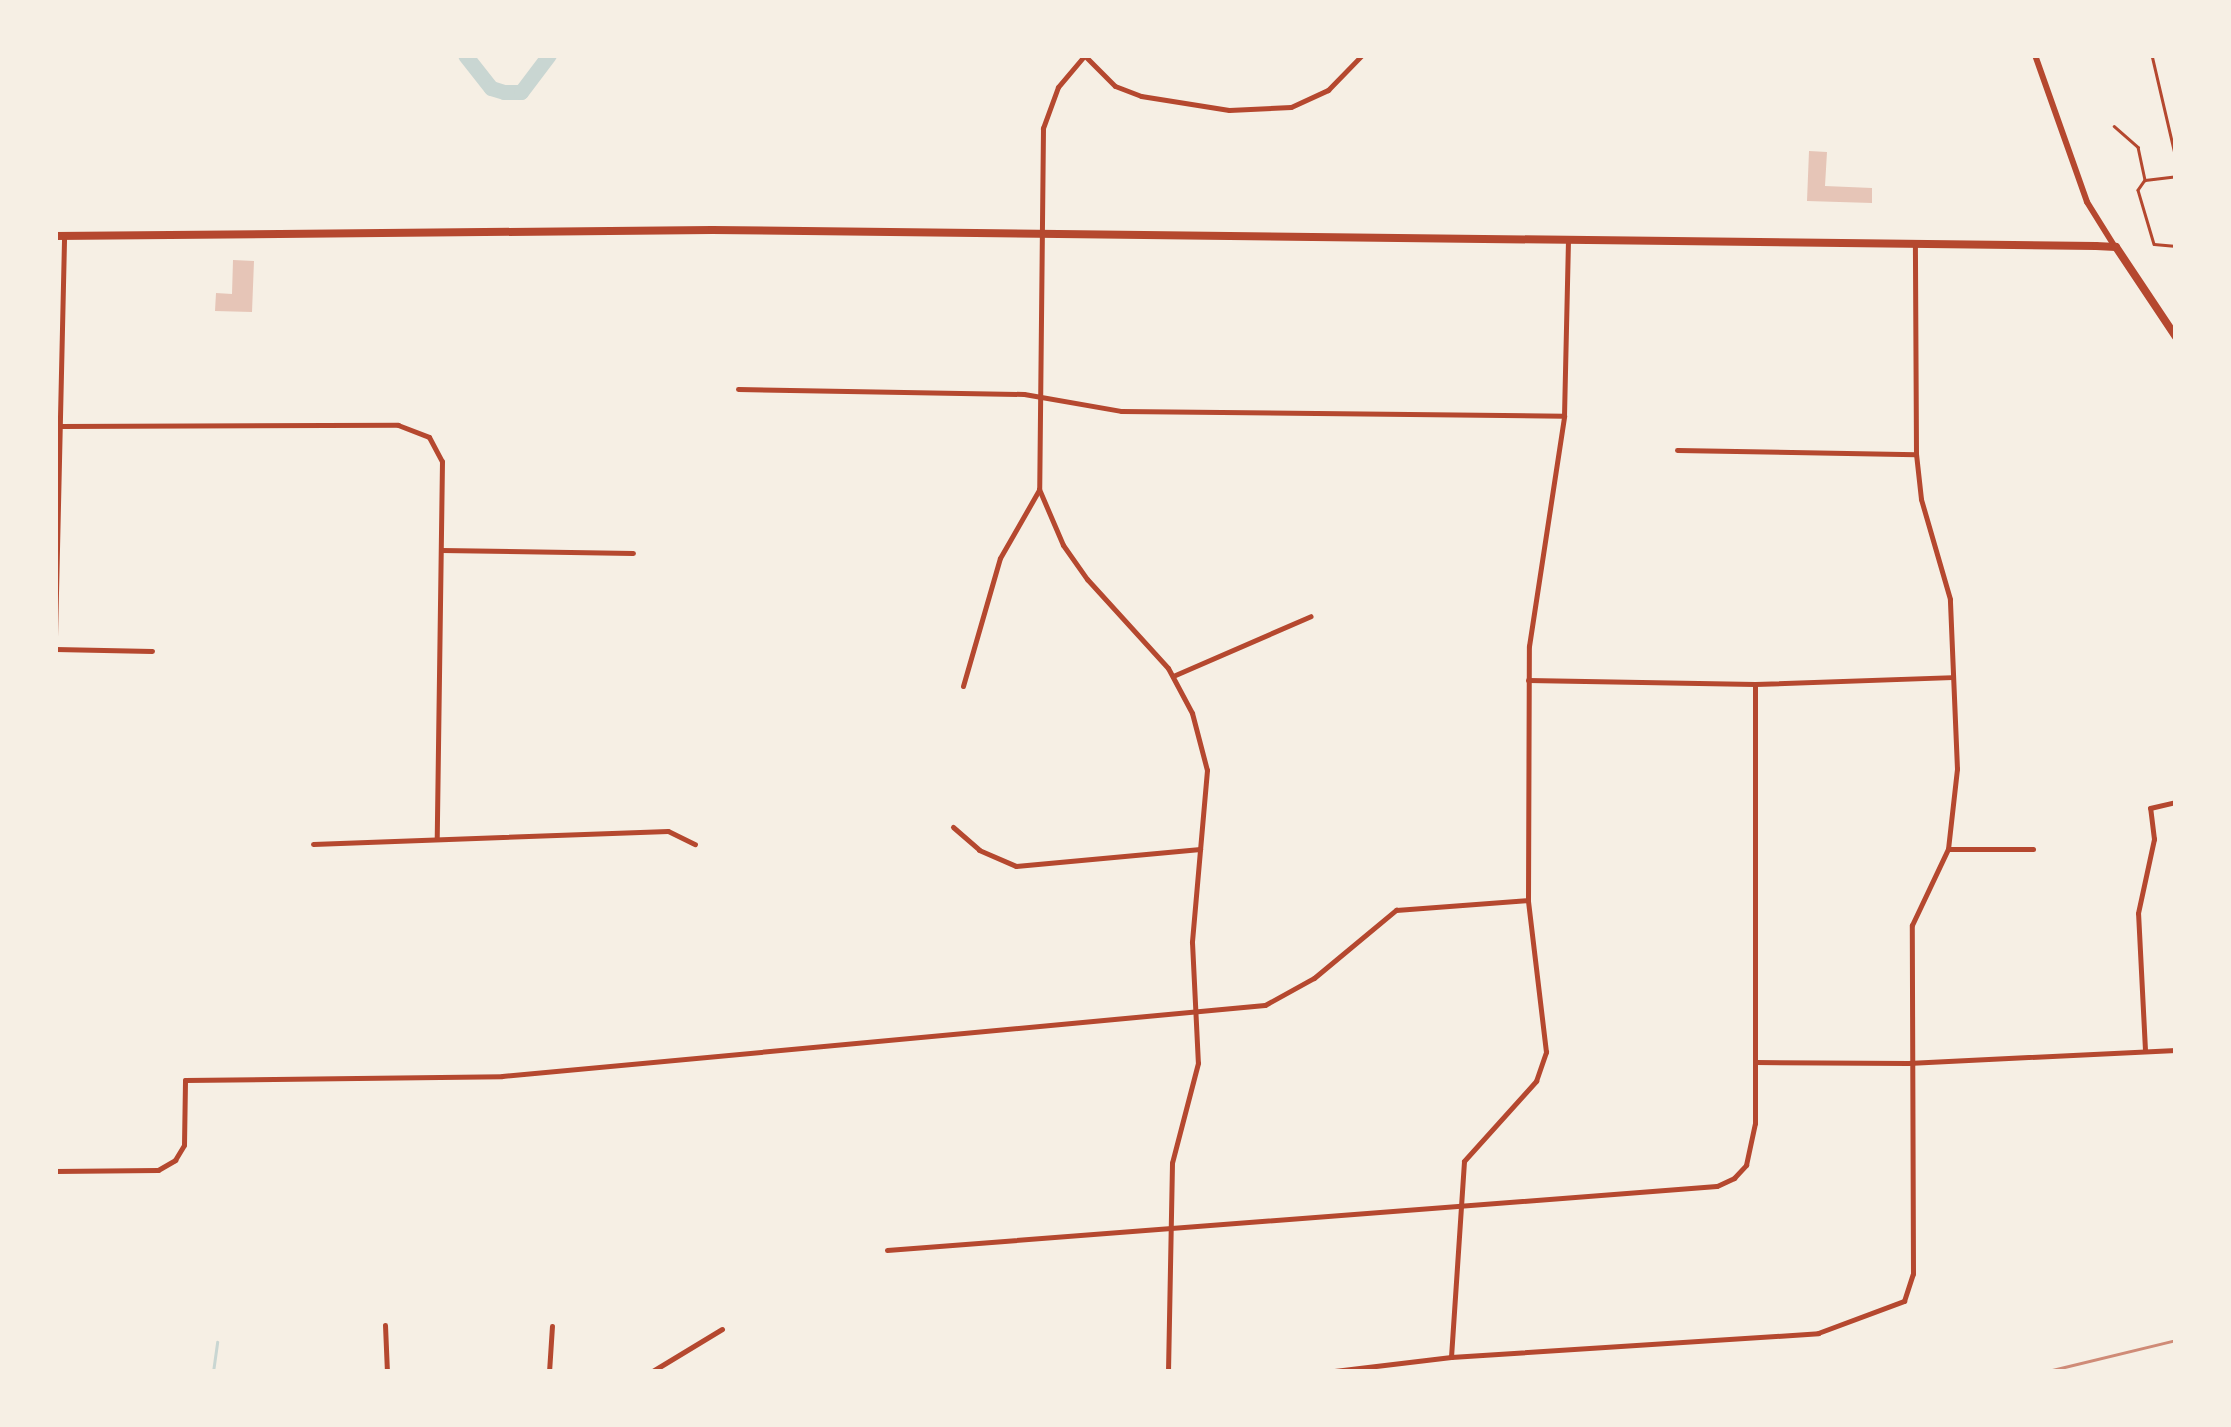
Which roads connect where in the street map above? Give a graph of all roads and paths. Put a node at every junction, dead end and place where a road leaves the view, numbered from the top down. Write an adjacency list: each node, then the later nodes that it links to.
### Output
1 (1085, 55): 2 (street); 9 (street)
2 (1362, 55)
3 (2035, 55): 14 (main road)
4 (2152, 55): 6 (path)
5 (2114, 126): 8 (path)
6 (2176, 158)
7 (2176, 176): 8 (path)
8 (2144, 180): 13 (path)
9 (1042, 235): 10 (main road); 11 (main road); 17 (street)
10 (59, 236): 19 (street)
11 (1568, 240): 12 (main road); 18 (street)
12 (1914, 241): 14 (main road); 21 (street)
13 (2176, 246)
14 (2116, 248): 15 (main road)
15 (2176, 337)
16 (738, 389): 17 (street)
17 (1039, 398): 18 (street); 22 (street)
18 (1564, 416): 31 (street)
19 (60, 426): 23 (street); 26 (street)
20 (1677, 450): 21 (street)
21 (1916, 454): 30 (street)
22 (1039, 488): 29 (street); 33 (street)
23 (441, 550): 24 (street); 36 (street)
24 (632, 553)
25 (1311, 616): 29 (street)
26 (55, 637)
27 (55, 648): 28 (street)
28 (152, 651)
29 (1172, 676): 41 (street)
30 (1952, 677): 32 (street); 39 (street)
31 (1528, 680): 32 (street); 42 (street)
32 (1756, 684): 46 (street)
33 (963, 686)
34 (2176, 802): 44 (street)
35 (953, 827): 41 (street)
36 (438, 838): 37 (street); 38 (street)
37 (313, 844)
38 (694, 844)
39 (1948, 849): 40 (street); 47 (street)
40 (2034, 849)
41 (1200, 850): 43 (street)
42 (1528, 900): 43 (street); 49 (street)
43 (1192, 1013): 48 (street); 50 (street)
44 (2146, 1050): 45 (street); 47 (street)
45 (2176, 1050)
46 (1754, 1062): 47 (street); 49 (street)
47 (1908, 1063): 55 (street)
48 (55, 1171)
49 (1458, 1205): 50 (street); 55 (street)
50 (1173, 1231): 51 (street); 59 (street)
51 (887, 1250)
52 (386, 1326): 56 (street)
53 (552, 1326): 57 (street)
54 (722, 1328): 58 (street)
55 (1451, 1357): 60 (street)
56 (387, 1372)
57 (549, 1372)
58 (651, 1372)
59 (1168, 1372)
60 (1326, 1372)

